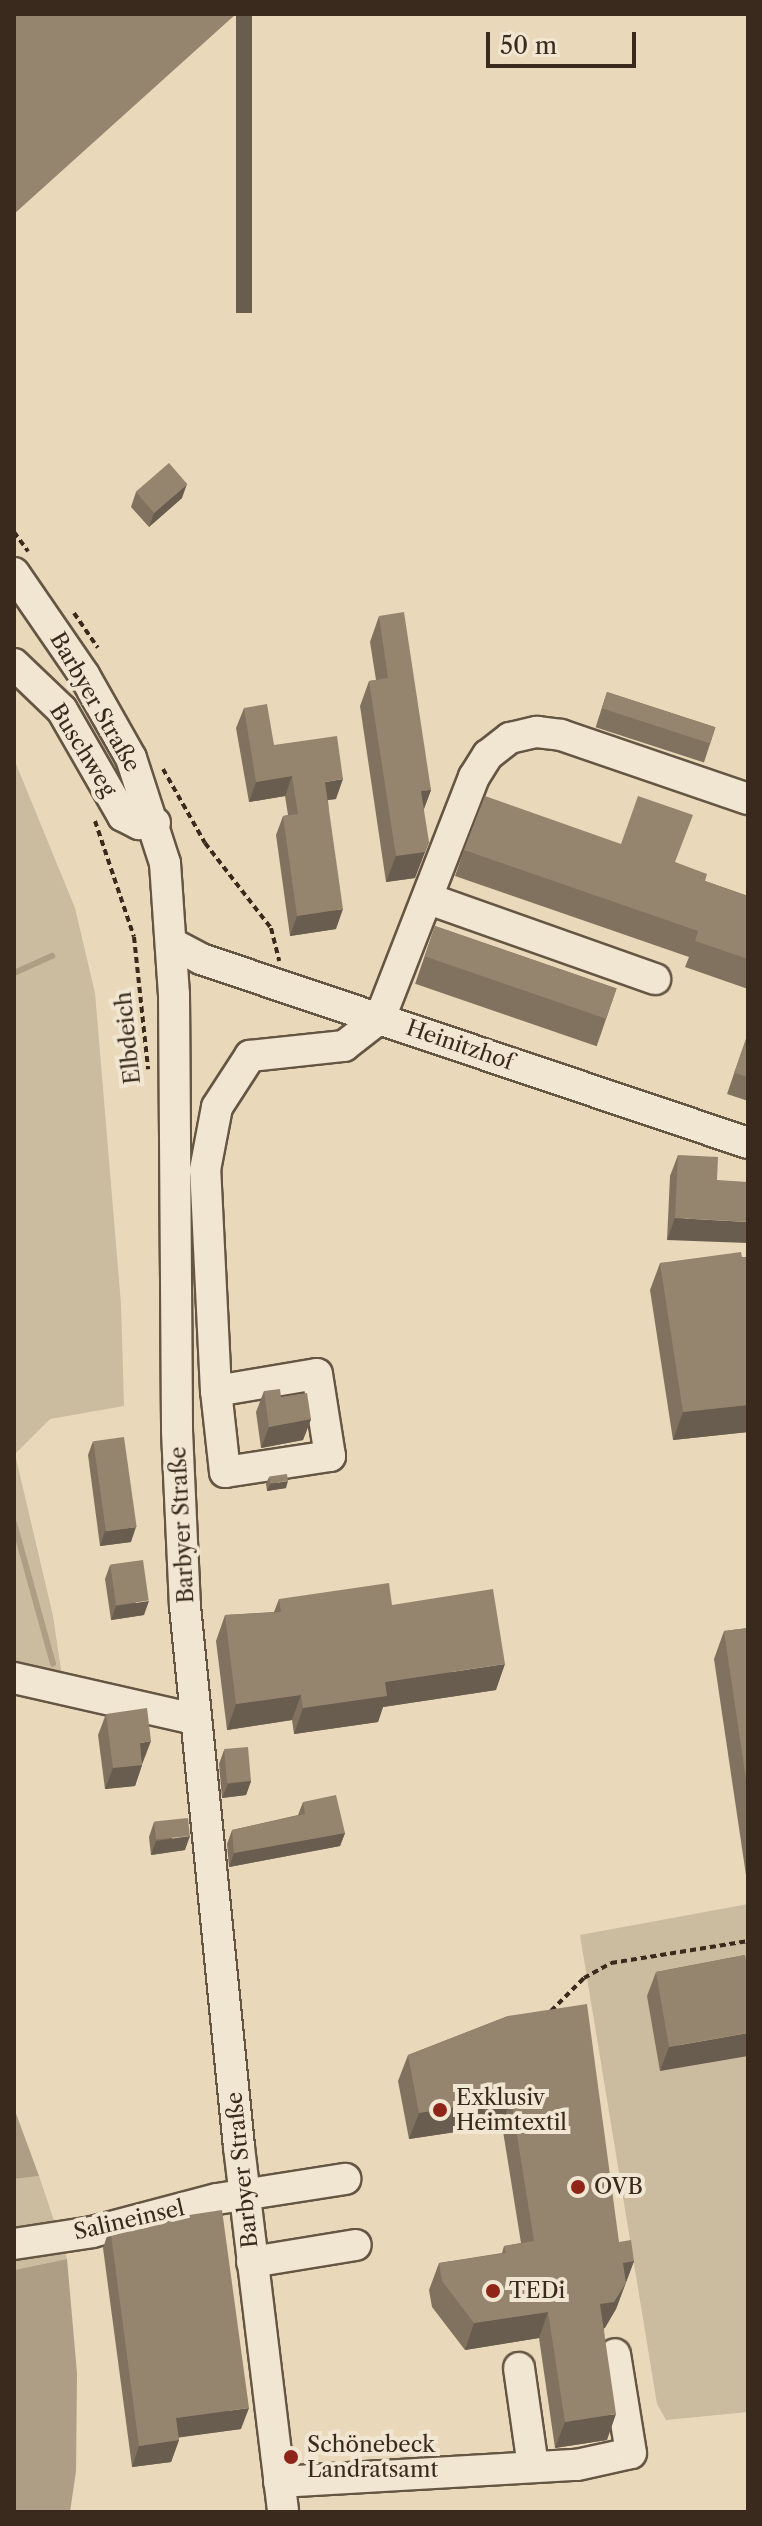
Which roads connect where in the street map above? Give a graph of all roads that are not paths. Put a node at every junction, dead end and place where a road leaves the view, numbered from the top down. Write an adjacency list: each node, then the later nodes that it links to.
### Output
1 (22, 564): 4 (street, Barbyer Straße)
2 (14, 664): 4 (street, Buschweg)
3 (748, 799): 5 (street)
4 (155, 823): 6 (street, Barbyer Straße)
5 (429, 899): 7 (street); 8 (street)
6 (173, 944): 8 (street, Heinitzhof); 12 (street, Barbyer Straße)
7 (655, 979)
8 (380, 1018): 9 (street, Heinitzhof); 10 (street)
9 (748, 1143)
10 (216, 1391)
11 (14, 1678): 12 (street)
12 (194, 1719): 14 (street, Barbyer Straße)
13 (345, 2179): 14 (street, Salineinsel)
14 (244, 2196): 15 (street, Salineinsel); 17 (street, Barbyer Straße)
15 (14, 2244)
16 (356, 2245): 17 (street)
17 (252, 2262): 21 (street, Barbyer Straße)
18 (615, 2354): 20 (street)
19 (519, 2368): 20 (street)
20 (533, 2466): 21 (street)
21 (279, 2482): 22 (street, Barbyer Straße)
22 (283, 2512)

